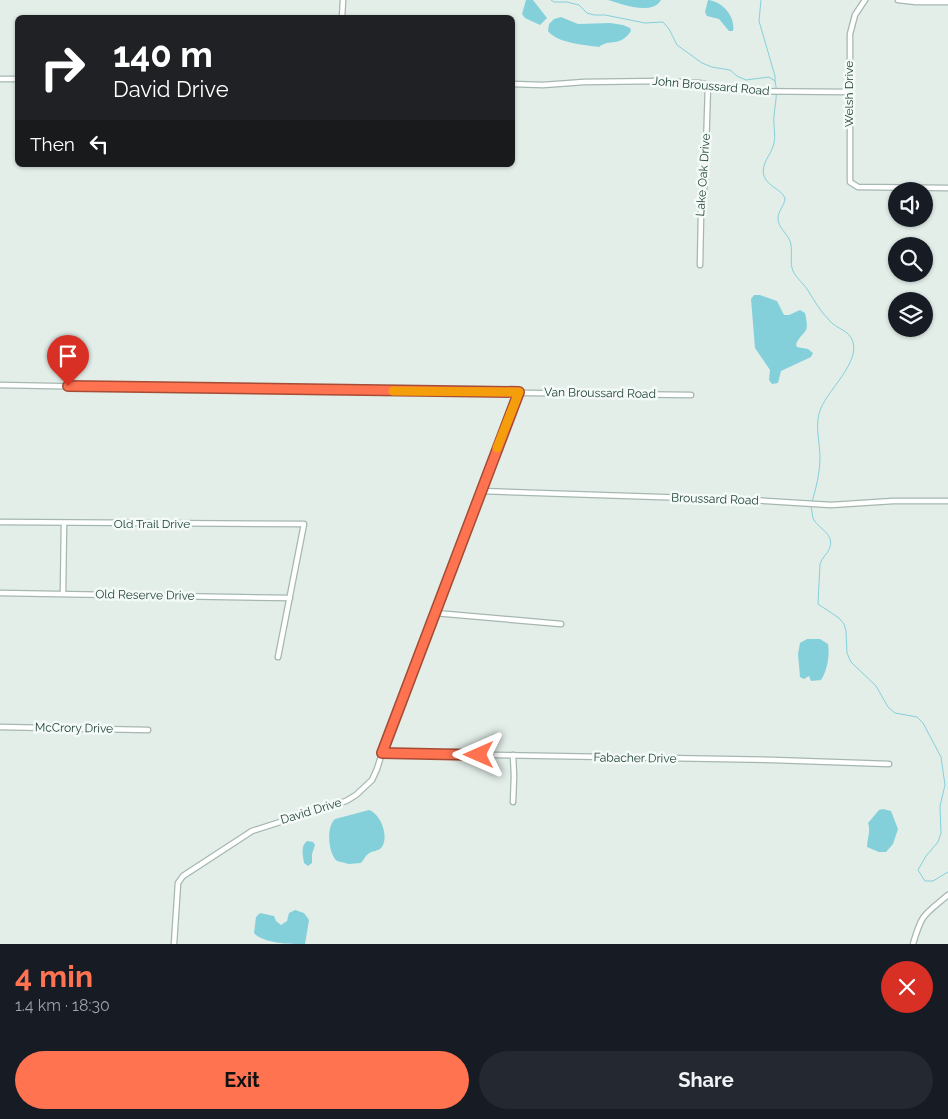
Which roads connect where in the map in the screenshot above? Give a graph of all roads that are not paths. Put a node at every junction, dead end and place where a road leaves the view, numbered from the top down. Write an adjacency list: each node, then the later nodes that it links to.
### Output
1 (343, 0): 5 (street)
2 (865, 0): 10 (street, Welsh Drive)
3 (898, 0): 4 (street)
4 (948, 2)
5 (342, 15)
6 (0, 79): 7 (street)
7 (15, 79)
8 (515, 84): 9 (street, John Broussard Road)
9 (708, 86): 10 (street, John Broussard Road); 12 (street, Lake Oak Drive)
10 (850, 92): 11 (street, Welsh Drive)
11 (948, 188)
12 (700, 265)
13 (0, 385): 14 (street, Van Broussard Road)
14 (519, 392): 15 (street, Van Broussard Road); 16 (street, David Drive)
15 (691, 395)
16 (481, 490): 17 (street, Broussard Road); 23 (street, David Drive)
17 (948, 501)
18 (0, 522): 19 (street, Old Trail Drive)
19 (64, 523): 21 (street); 22 (street, Old Trail Drive)
20 (0, 593): 21 (street, Old Reserve Drive)
21 (63, 593): 22 (street, Old Reserve Drive)
22 (290, 598): 25 (street)
23 (435, 613): 24 (street); 28 (street, David Drive)
24 (561, 624)
25 (278, 657)
26 (0, 727): 27 (street, McCrory Drive)
27 (148, 730)
28 (382, 753): 29 (street, Fabacher Drive); 33 (street, David Drive)
29 (513, 755): 30 (street, Fabacher Drive); 31 (street)
30 (889, 764)
31 (512, 802)
32 (948, 895): 34 (street)
33 (174, 944)
34 (913, 944)

